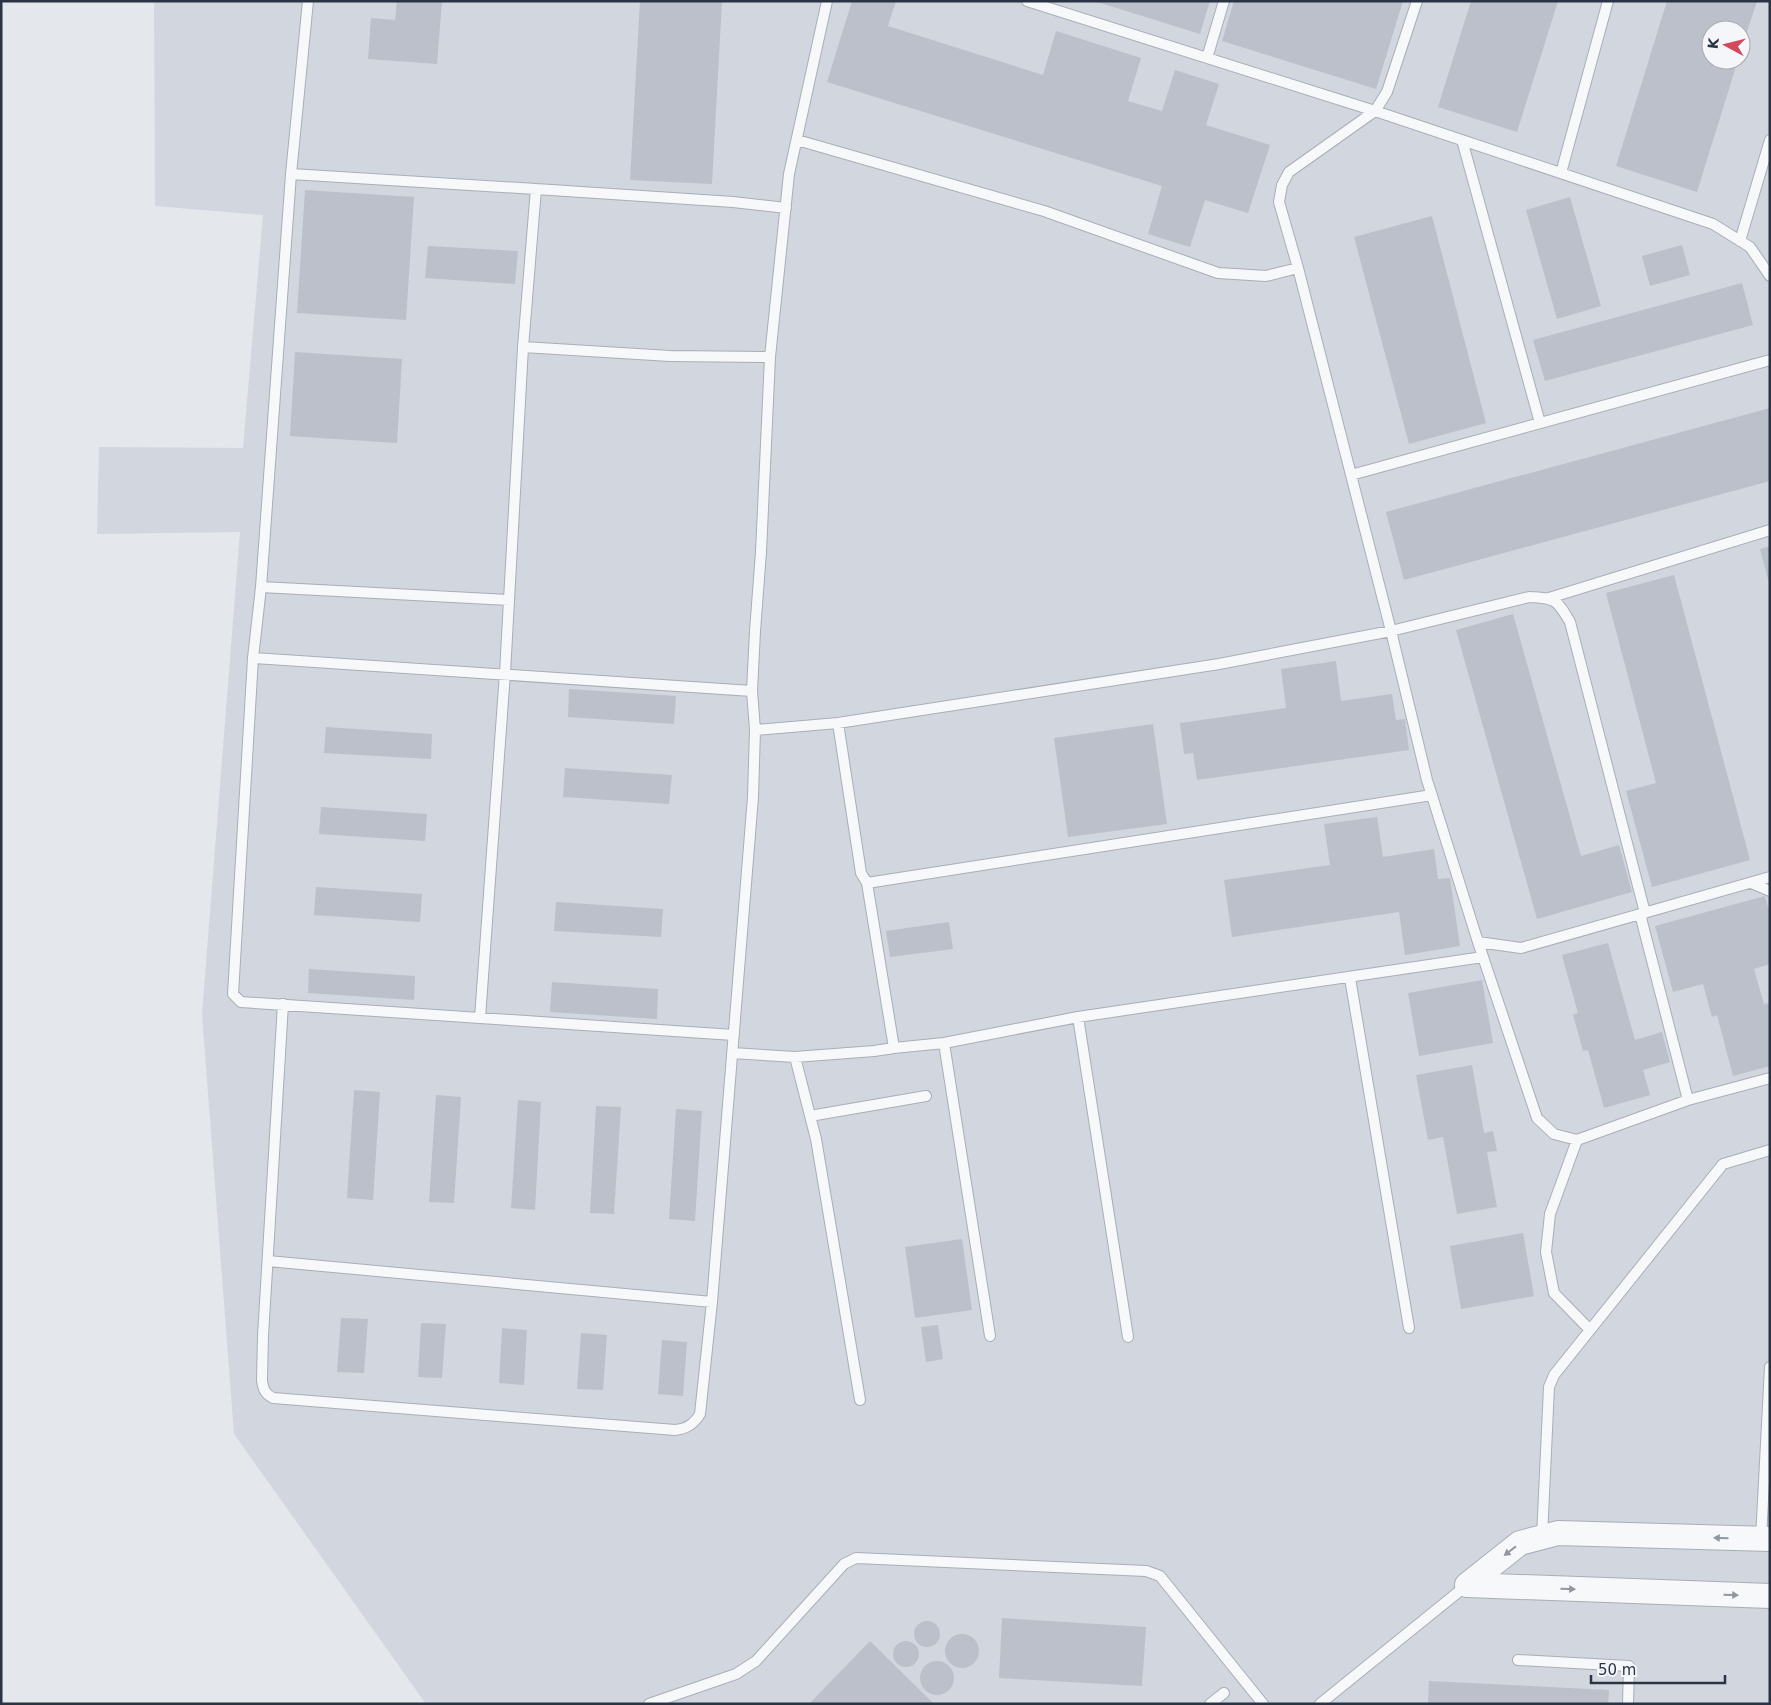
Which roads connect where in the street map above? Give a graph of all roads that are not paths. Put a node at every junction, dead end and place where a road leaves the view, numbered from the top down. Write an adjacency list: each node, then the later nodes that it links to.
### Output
1 (308, 1): 13 (lane)
2 (827, 1): 9 (lane)
3 (1027, 1): 7 (lane)
4 (1224, 1): 7 (lane)
5 (1417, 1): 8 (lane)
6 (1608, 1): 12 (lane)
7 (1207, 58): 8 (lane)
8 (1376, 111): 10 (lane); 17 (lane)
9 (796, 140): 15 (lane); 17 (lane)
10 (1462, 140): 12 (lane); 22 (lane)
11 (1770, 140): 16 (lane)
12 (1561, 173): 16 (lane)
13 (291, 174): 14 (lane); 25 (lane)
14 (536, 189): 15 (lane); 19 (lane)
15 (786, 208): 20 (lane)
16 (1740, 241): 18 (lane)
17 (1298, 268): 23 (lane)
18 (1770, 276)
19 (523, 347): 20 (lane); 27 (lane)
20 (770, 357): 31 (lane)
21 (1770, 360): 22 (lane)
22 (1540, 423): 23 (lane)
23 (1351, 475): 28 (lane)
24 (1770, 530): 26 (lane)
25 (261, 587): 27 (lane); 29 (lane)
26 (1549, 598): 28 (lane); 39 (lane)
27 (509, 600): 30 (lane)
28 (1391, 631): 32 (lane); 34 (lane)
29 (253, 658): 30 (lane); 43 (lane)
30 (505, 674): 31 (lane); 45 (lane)
31 (752, 691): 33 (lane)
32 (838, 723): 33 (lane); 36 (lane)
33 (755, 730): 46 (lane)
34 (1432, 795): 36 (lane); 40 (lane)
35 (1770, 877): 37 (lane)
36 (867, 883): 48 (lane)
37 (1751, 883): 38 (lane); 39 (lane)
38 (1770, 891)
39 (1642, 913): 40 (lane); 53 (lane)
40 (1478, 942): 41 (lane)
41 (1483, 957): 42 (lane); 55 (lane)
42 (1350, 978): 44 (lane); 59 (lane)
43 (283, 1004): 45 (lane); 57 (lane)
44 (1078, 1017): 47 (lane); 62 (lane)
45 (480, 1018): 46 (lane)
46 (734, 1035): 49 (lane)
47 (944, 1043): 48 (lane); 61 (lane)
48 (894, 1048): 50 (lane)
49 (732, 1053): 50 (lane); 58 (lane)
50 (794, 1057): 54 (lane)
51 (1770, 1078): 53 (lane)
52 (926, 1096): 54 (lane)
53 (1688, 1100): 55 (lane)
54 (810, 1116): 64 (lane)
55 (1577, 1140): 60 (lane)
56 (1770, 1150): 60 (lane)
57 (268, 1261): 58 (lane); 58 (lane)
58 (712, 1302)
59 (1410, 1328)
60 (1590, 1330): 66 (lane)
61 (990, 1336)
62 (1128, 1338)
63 (1770, 1367): 65 (lane)
64 (860, 1400)
65 (1766, 1507): 67 (lane)
66 (1542, 1537): 67 (street, one-way to 66); 68 (street, one-way to 68)
67 (1766, 1539)
68 (1467, 1584): 69 (street, one-way to 69); 75 (lane)
69 (1770, 1596)
70 (1518, 1660): 76 (lane)
71 (1224, 1693): 73 (lane)
72 (649, 1704): 74 (lane)
73 (1210, 1704)
74 (1263, 1704)
75 (1320, 1704)
76 (1628, 1704)

